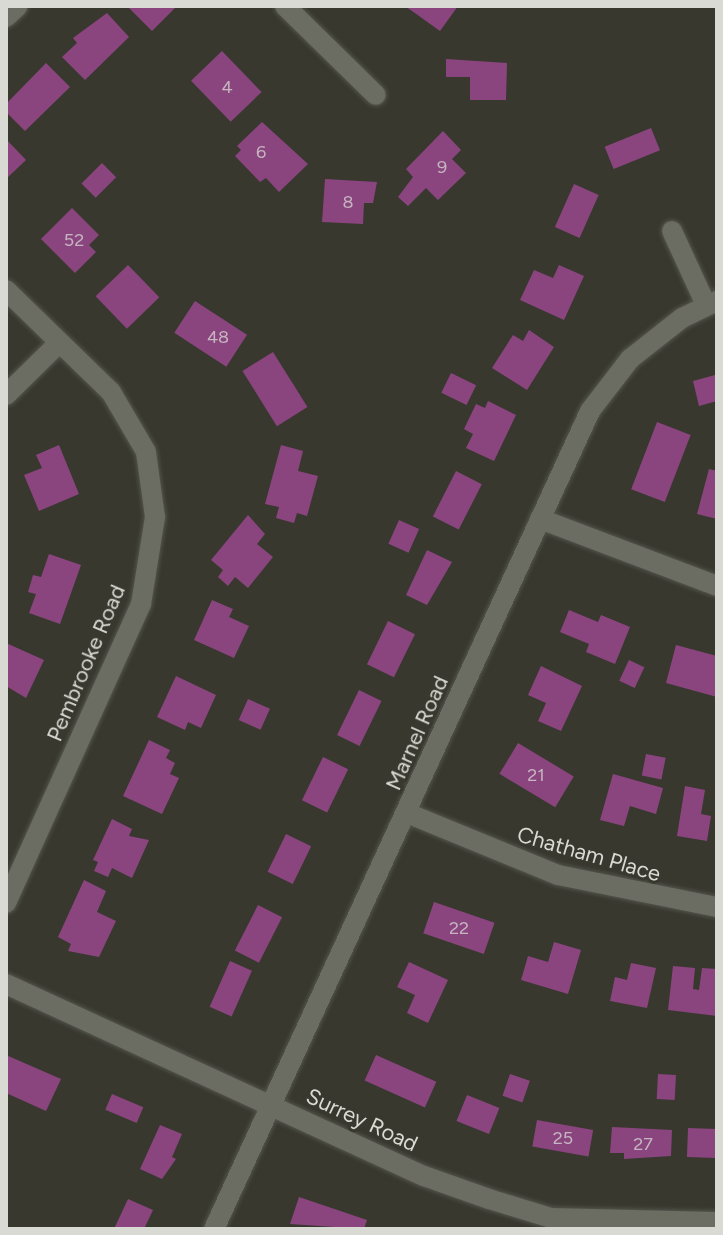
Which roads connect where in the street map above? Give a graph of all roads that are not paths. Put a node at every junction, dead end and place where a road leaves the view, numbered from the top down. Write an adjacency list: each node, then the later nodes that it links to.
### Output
1 (18, 6): 3 (street)
2 (285, 6): 4 (street)
3 (6, 17)
4 (376, 95)
5 (672, 231): 7 (street)
6 (6, 290): 8 (street, Pembrooke Road)
7 (711, 303): 10 (street, Marnel Road)
8 (59, 343): 9 (street); 13 (street, Pembrooke Road)
9 (6, 395)
10 (540, 519): 11 (street); 12 (street, Marnel Road)
11 (717, 586)
12 (407, 813): 14 (street, Chatham Place); 16 (street, Marnel Road)
13 (6, 903)
14 (717, 907)
15 (6, 984): 16 (street, Surrey Road)
16 (271, 1105): 18 (street, Surrey Road); 19 (street, Marnel Road)
17 (717, 1222): 18 (street, Surrey Road)
18 (550, 1224)
19 (214, 1229)

